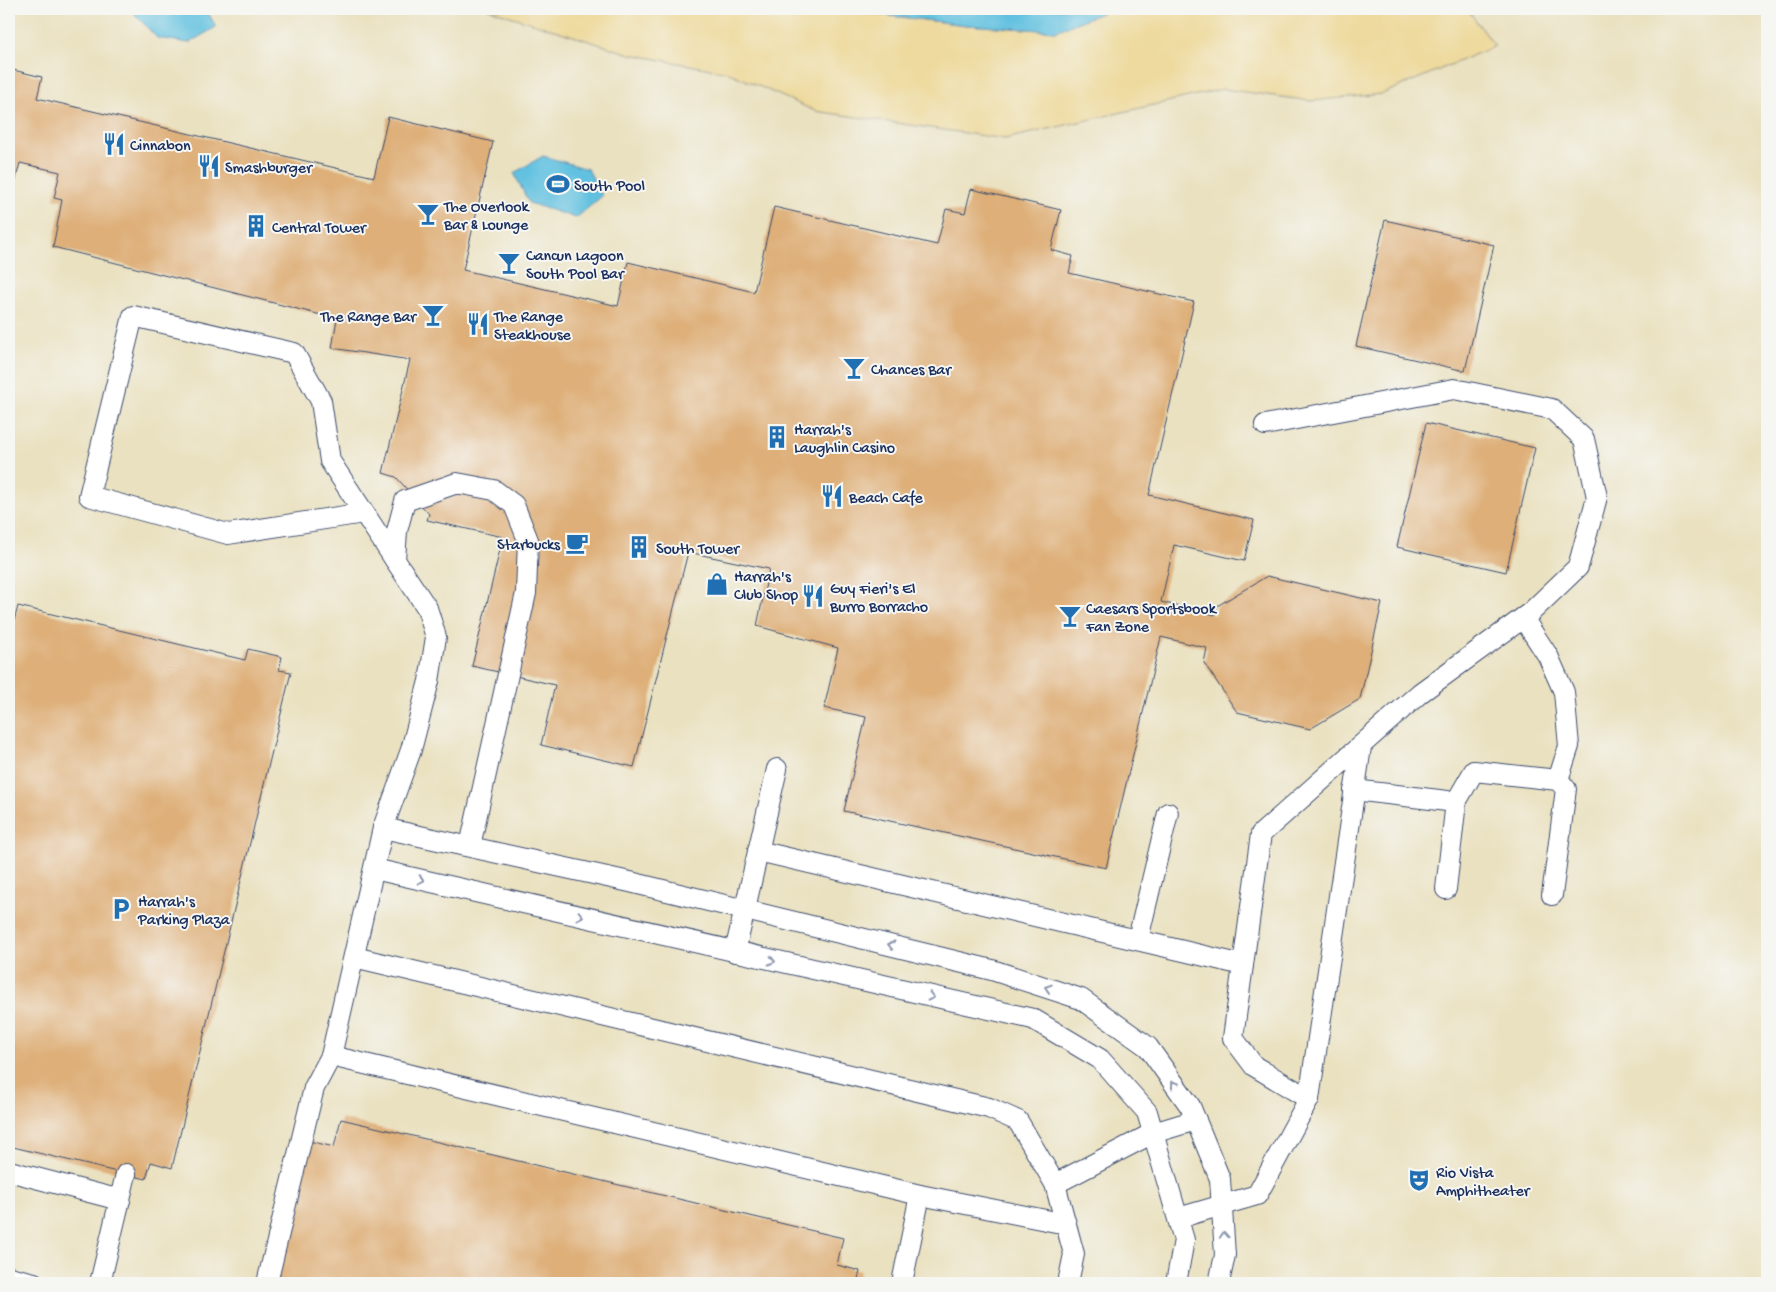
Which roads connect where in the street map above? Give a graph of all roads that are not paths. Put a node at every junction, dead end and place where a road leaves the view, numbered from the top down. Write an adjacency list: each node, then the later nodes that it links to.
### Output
1 (1265, 425): 4 (lane)
2 (364, 513): 2 (lane); 3 (lane)
3 (395, 560): 11 (lane); 12 (lane)
4 (1523, 618): 5 (lane); 7 (lane)
5 (1361, 747): 8 (lane); 21 (lane)
6 (777, 769): 13 (lane)
7 (1558, 780): 9 (lane); 16 (lane)
8 (1354, 790): 9 (lane); 23 (lane)
9 (1456, 802): 15 (lane)
10 (1168, 813): 18 (lane)
11 (383, 828): 12 (lane); 14 (lane)
12 (470, 846): 17 (lane)
13 (758, 851): 17 (lane); 18 (lane)
14 (374, 869): 19 (lane, one-way to 19); 20 (lane)
15 (1446, 889)
16 (1552, 895)
17 (745, 910): 19 (lane); 24 (lane, one-way to 17)
18 (1138, 939): 21 (lane)
19 (735, 952): 25 (lane, one-way to 25)
20 (354, 957): 22 (lane); 28 (lane)
21 (1242, 965): 23 (lane)
22 (331, 1056): 29 (lane); 37 (lane)
23 (1309, 1099): 31 (lane)
24 (1196, 1120): 25 (lane); 31 (lane)
25 (1153, 1132): 28 (lane); 32 (lane)
26 (9, 1171): 30 (lane)
27 (126, 1174): 30 (lane)
28 (1055, 1184): 33 (lane)
29 (920, 1195): 33 (lane); 38 (lane)
30 (120, 1200): 36 (lane)
31 (1222, 1205): 32 (lane); 41 (lane, one-way to 31)
32 (1178, 1218): 40 (lane)
33 (1066, 1224): 39 (lane)
34 (9, 1278): 35 (lane)
35 (34, 1283)
36 (100, 1283)
37 (267, 1283)
38 (902, 1283)
39 (1068, 1283)
40 (1176, 1283)
41 (1219, 1283)

